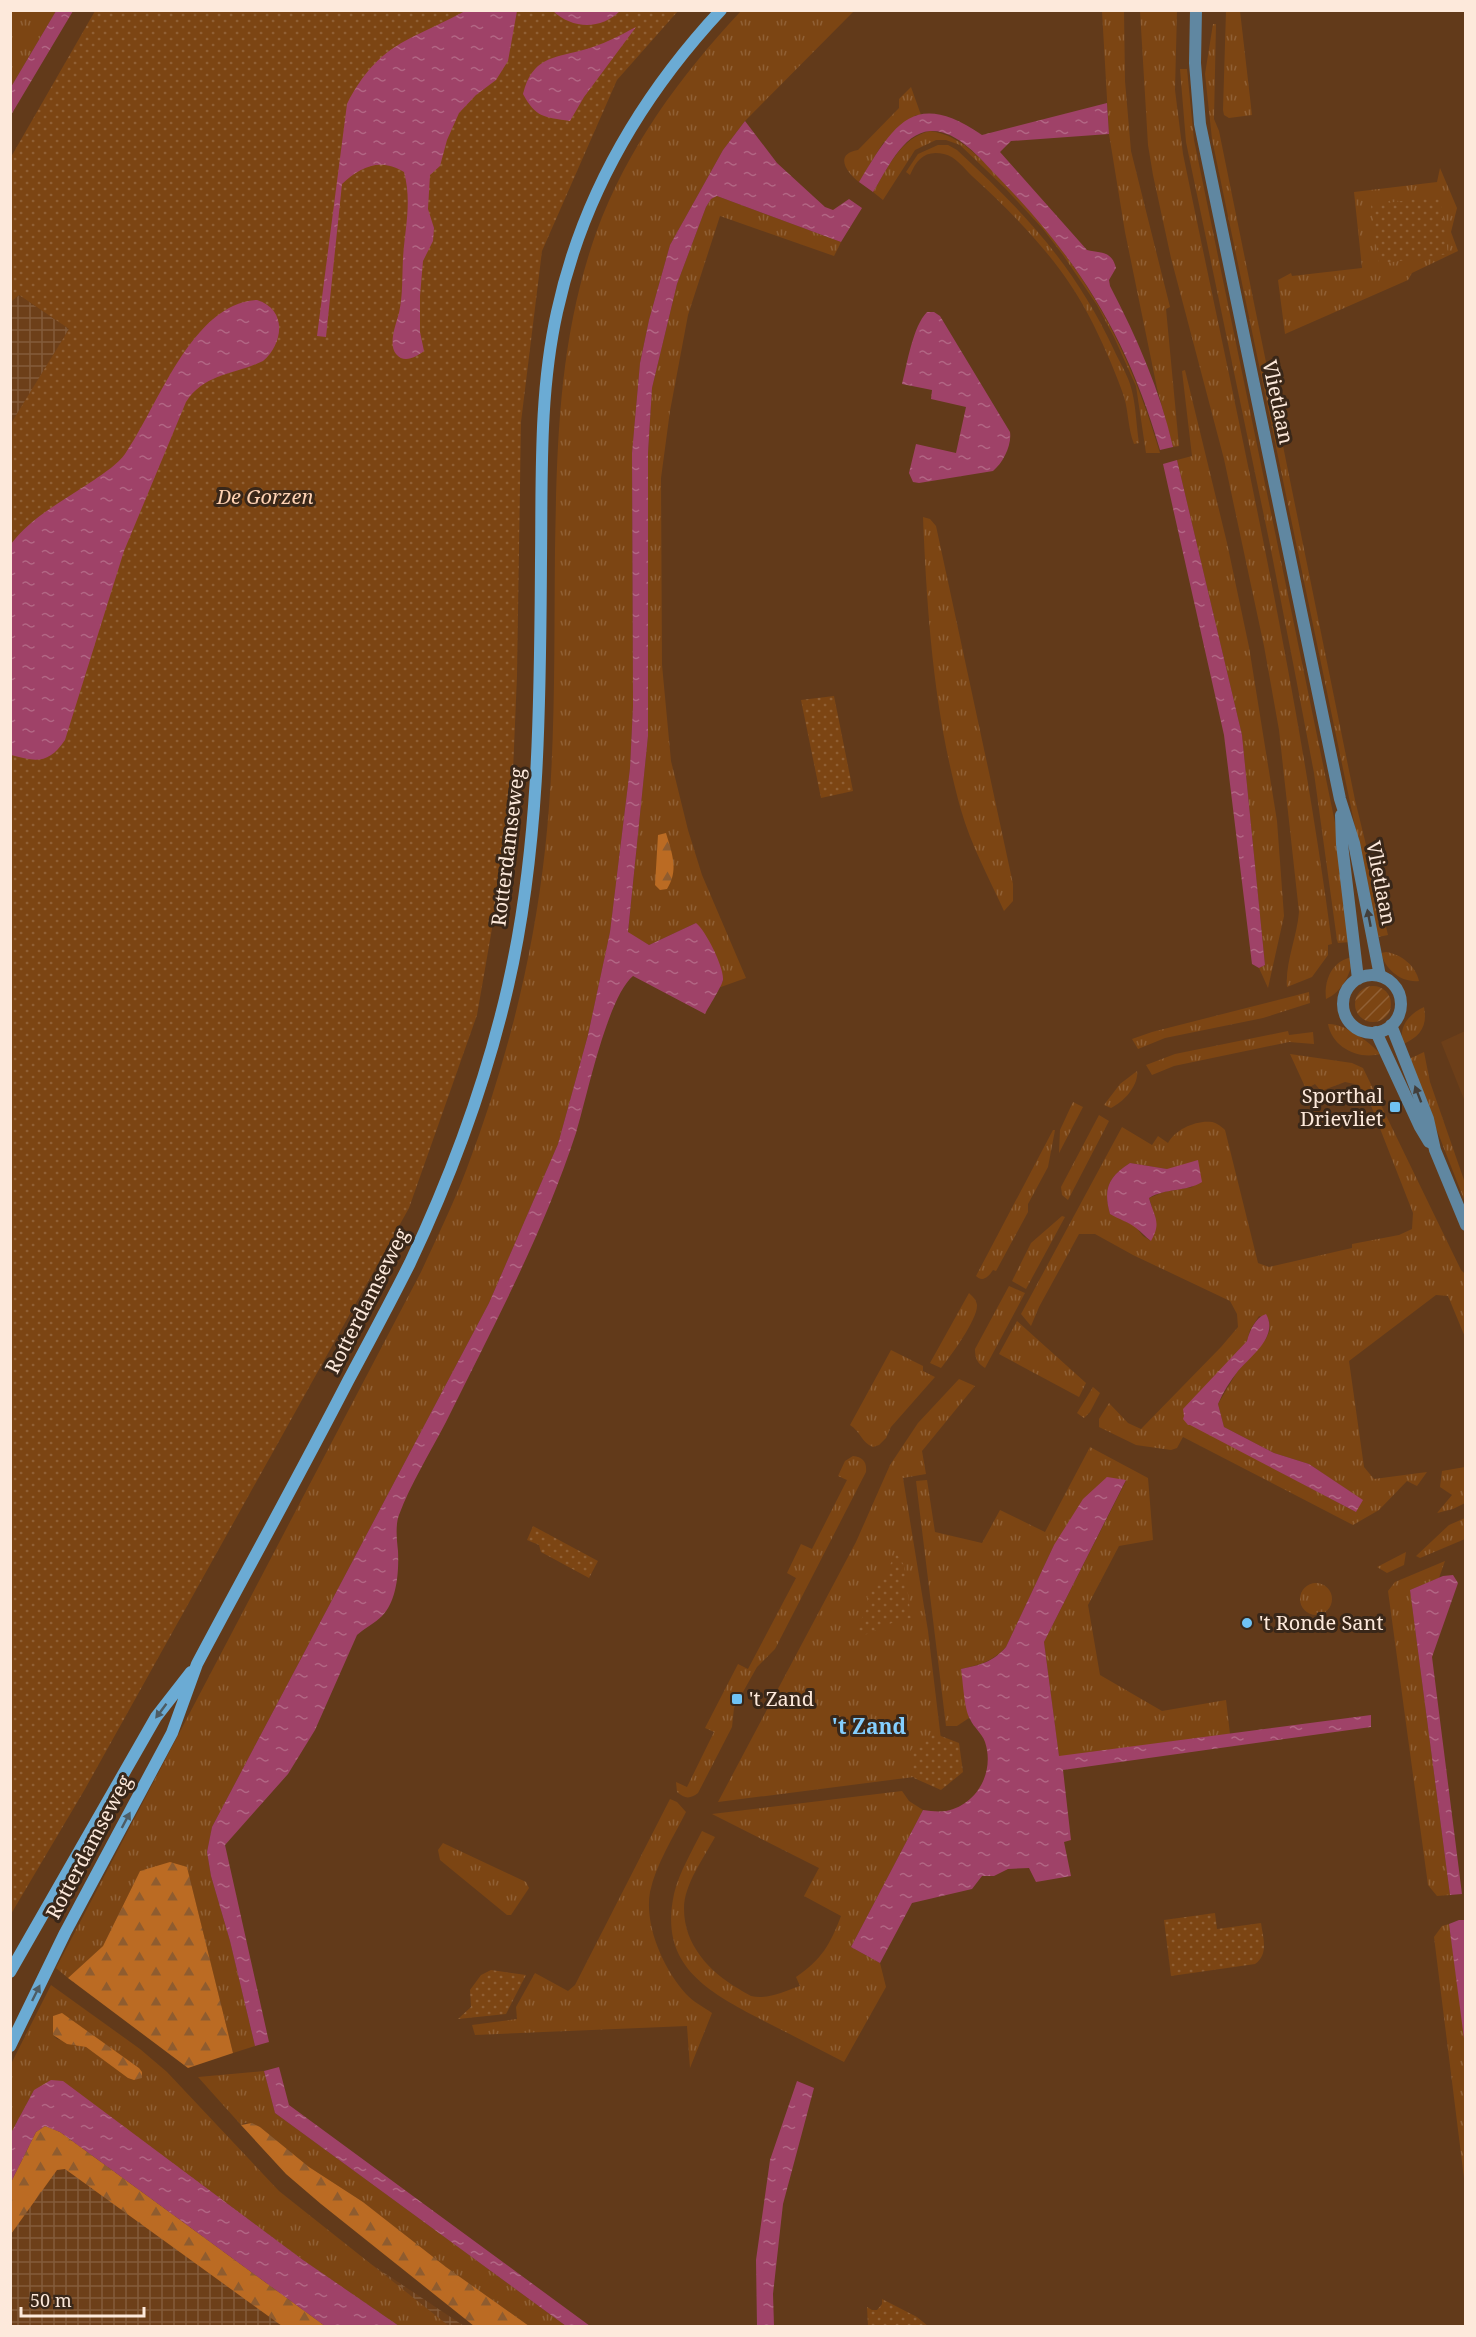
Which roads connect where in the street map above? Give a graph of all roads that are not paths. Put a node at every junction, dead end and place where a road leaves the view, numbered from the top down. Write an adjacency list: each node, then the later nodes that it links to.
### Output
1 (721, 10): 10 (main road, Rotterdamseweg)
2 (1196, 10): 3 (street, Vlietlaan)
3 (1340, 798): 4 (street, Vlietlaan, one-way to 3); 5 (street, Vlietlaan)
4 (1380, 976): 5 (street); 6 (street)
5 (1358, 979): 7 (street)
6 (1391, 1025): 7 (street); 8 (street, one-way to 6)
7 (1376, 1032): 8 (street)
8 (1435, 1150): 9 (street)
9 (1466, 1225)
10 (197, 1664): 11 (main road, Rotterdamseweg, one-way to 11); 12 (main road, Rotterdamseweg, one-way to 10)
11 (10, 1972)
12 (10, 2046)

